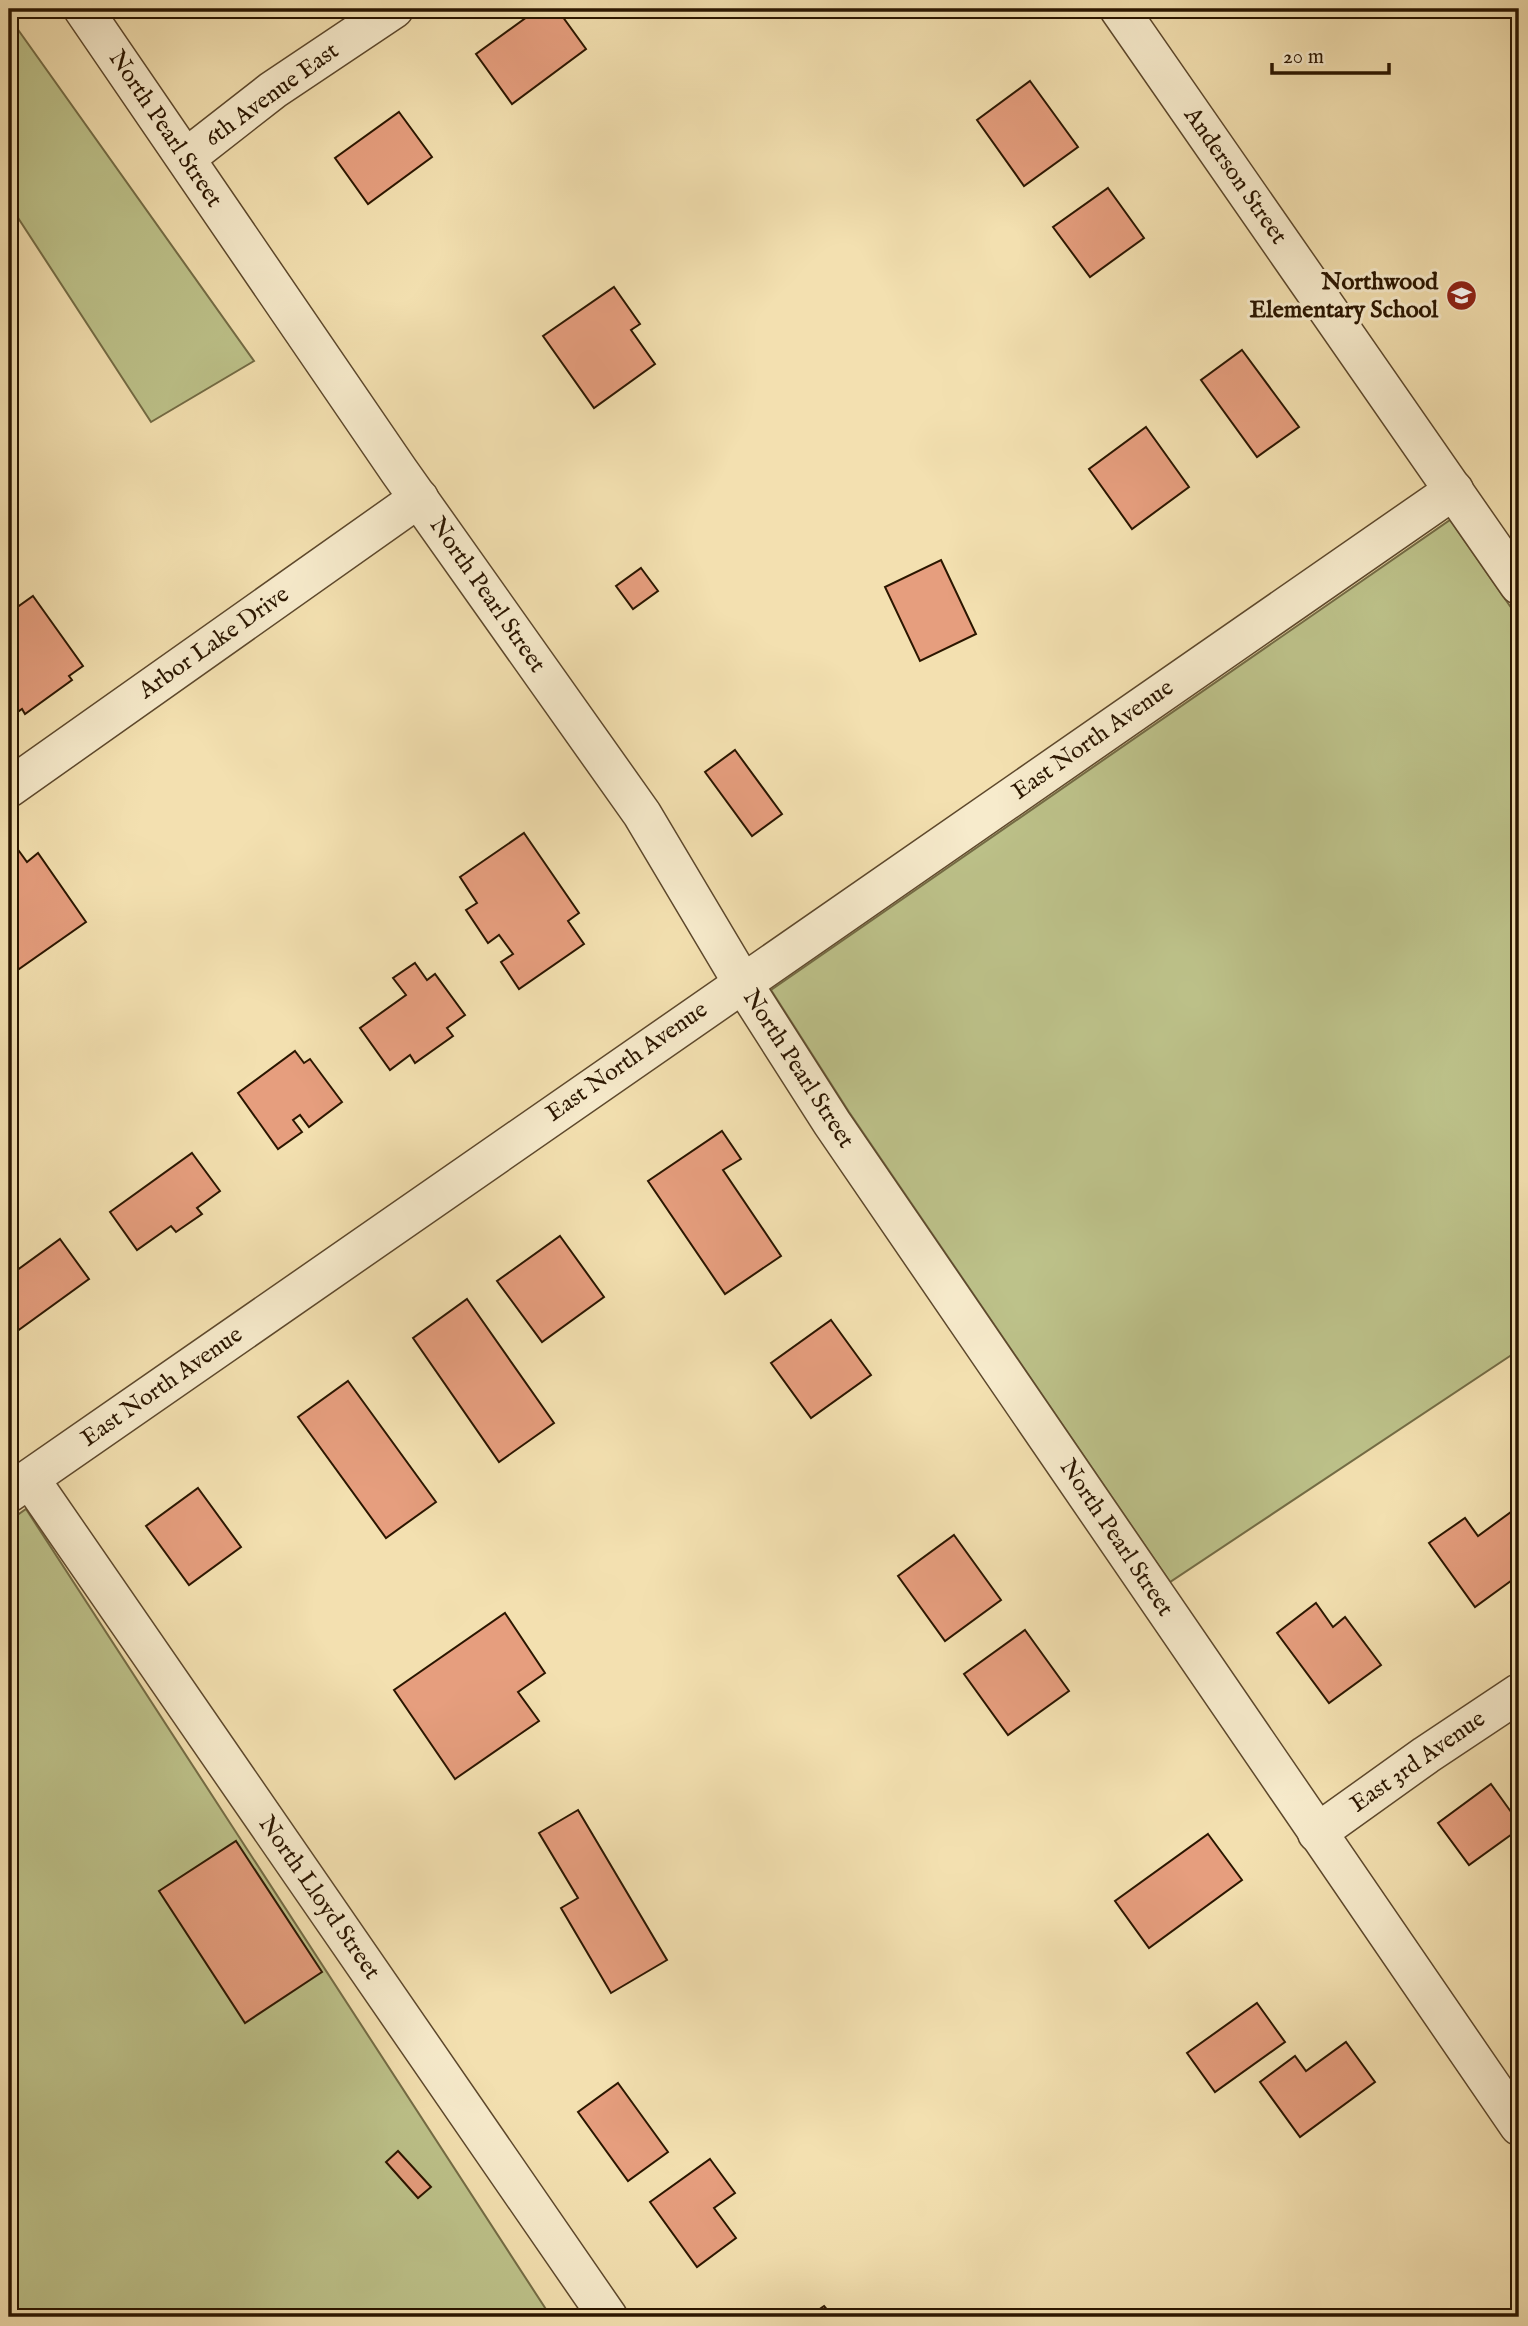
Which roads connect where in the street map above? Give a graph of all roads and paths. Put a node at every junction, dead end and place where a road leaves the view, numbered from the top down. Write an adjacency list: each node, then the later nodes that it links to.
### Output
1 (83, 9): 4 (street, North Pearl Street)
2 (394, 9): 4 (street, 6th Avenue East)
3 (1119, 9): 5 (street, Anderson Street)
4 (186, 158): 6 (street, North Pearl Street)
5 (1454, 490): 7 (street, Anderson Street); 9 (street, East North Avenue)
6 (419, 498): 8 (street, Arbor Lake Drive); 9 (street, North Pearl Street)
7 (1519, 585)
8 (9, 788)
9 (742, 982): 10 (street, East North Avenue); 12 (street, North Pearl Street)
10 (19, 1486): 14 (street, North Lloyd Street)
11 (1519, 1692): 12 (street, East 3rd Avenue)
12 (1317, 1833): 13 (street, North Pearl Street)
13 (1519, 2126)
14 (608, 2317)

